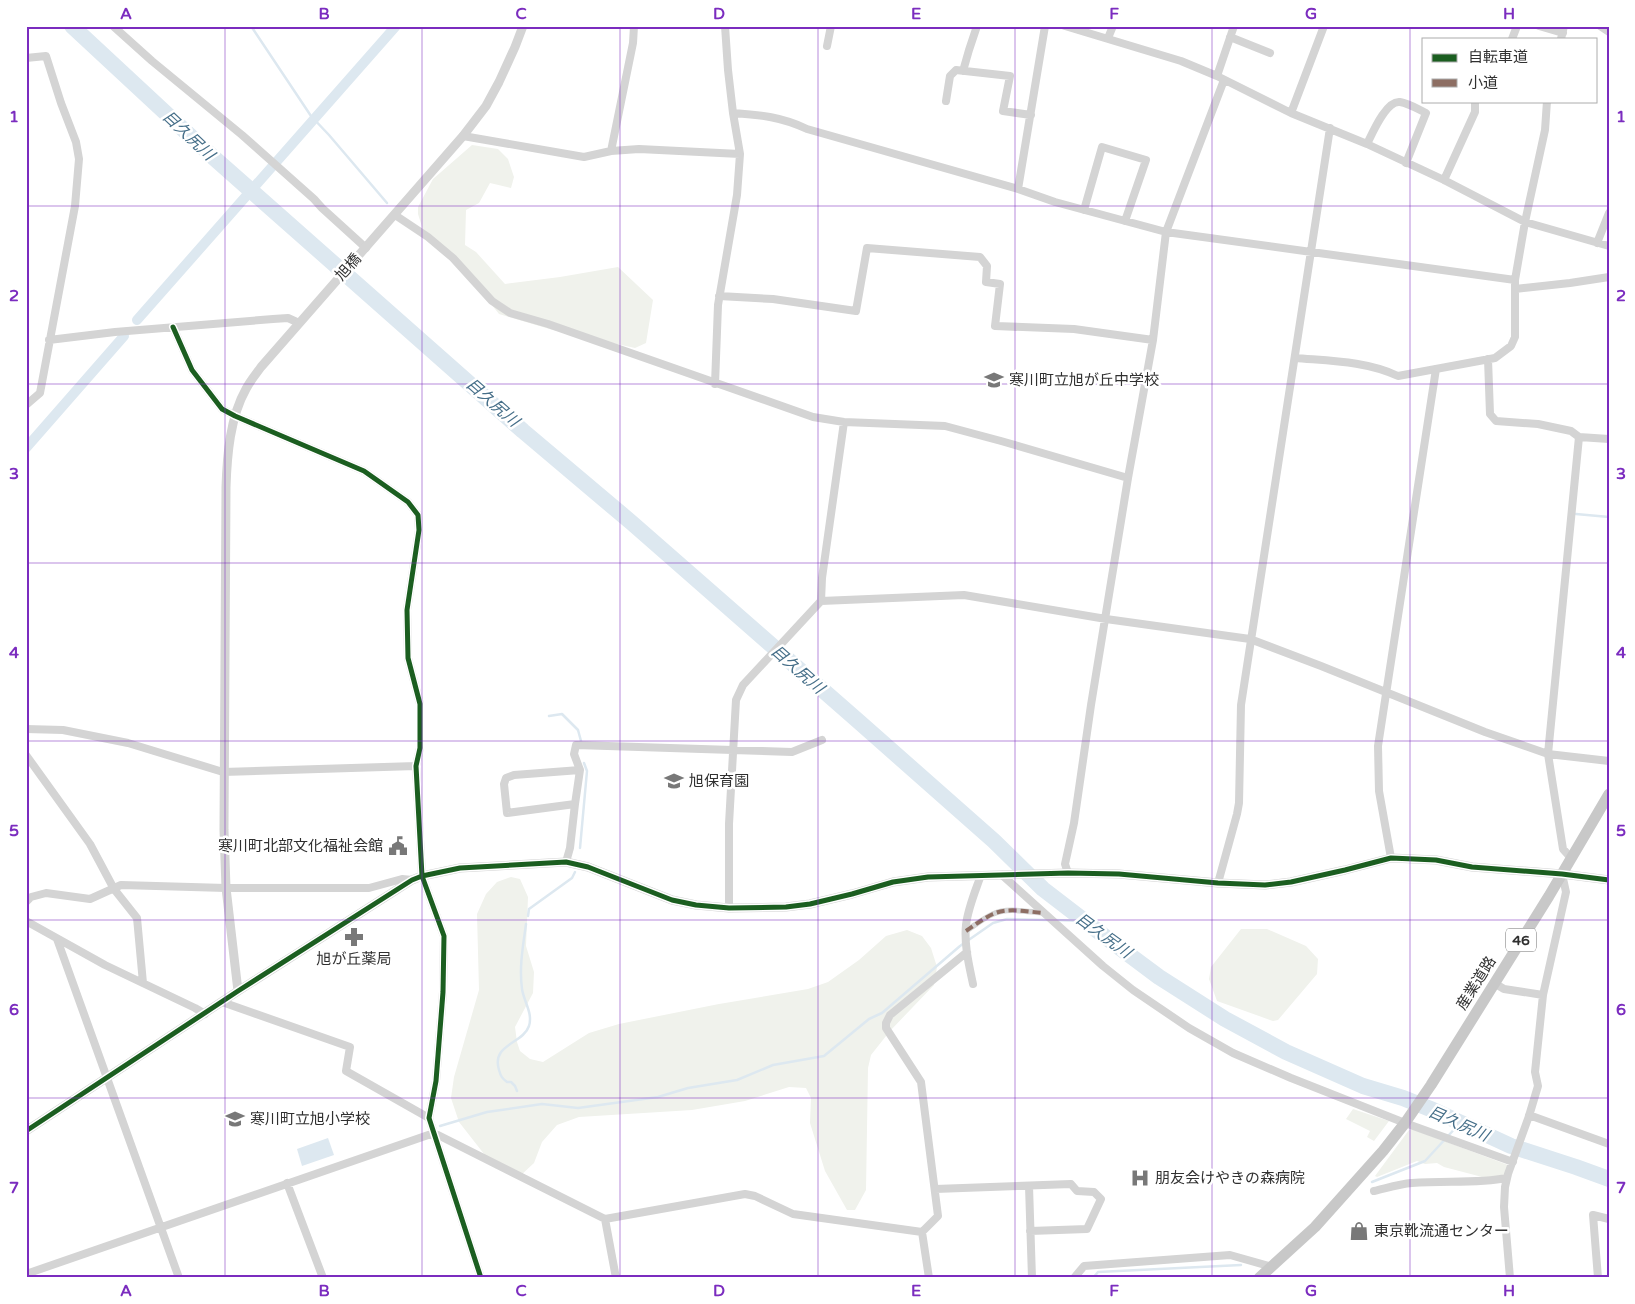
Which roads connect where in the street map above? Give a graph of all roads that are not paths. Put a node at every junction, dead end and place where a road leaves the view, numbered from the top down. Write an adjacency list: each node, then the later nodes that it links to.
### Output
1 (113, 26): 47 (street)
2 (523, 26): 32 (street, 旭橋)
3 (634, 26): 34 (street)
4 (725, 26): 28 (street)
5 (831, 26): 20 (street)
6 (977, 26): 23 (street)
7 (1045, 26): 30 (street)
8 (1065, 26): 18 (street)
9 (1112, 26): 18 (street)
10 (1234, 26): 17 (street)
11 (1324, 26): 29 (street)
12 (1518, 26): 19 (street)
13 (1540, 26): 16 (street)
14 (1600, 26): 15 (street)
15 (1609, 32)
16 (1563, 33)
17 (1230, 37): 21 (street); 24 (street)
18 (1108, 38): 24 (street)
19 (1512, 38)
20 (827, 46)
21 (1270, 52)
22 (26, 58): 55 (street)
23 (964, 71): 25 (street); 30 (street)
24 (1220, 78): 29 (street); 44 (street)
25 (946, 101)
26 (1475, 102): 37 (street)
27 (1547, 102): 43 (street)
28 (733, 113): 35 (street); 38 (street)
29 (1292, 113): 31 (street)
30 (1031, 115): 38 (street)
31 (1330, 128): 33 (street); 48 (street)
32 (463, 136): 34 (street); 41 (street, 旭橋)
33 (1367, 144): 36 (street); 36 (street)
34 (611, 151): 35 (street)
35 (740, 154): 52 (street)
36 (1406, 163): 37 (street)
37 (1444, 180): 43 (street)
38 (1018, 189): 39 (street)
39 (1084, 210): 42 (street); 42 (street)
40 (1609, 213): 45 (street)
41 (394, 215): 47 (street, 旭橋); 60 (street)
42 (1125, 221): 44 (street)
43 (1525, 222): 45 (street); 50 (street)
44 (1166, 232): 48 (street); 56 (street)
45 (1597, 243): 46 (street)
46 (1609, 246)
47 (365, 249): 53 (street, 旭橋)
48 (1311, 251): 50 (street); 57 (street)
49 (1609, 277): 51 (street)
50 (1515, 280): 51 (street)
51 (1515, 289): 58 (street)
52 (719, 296): 56 (street); 60 (street)
53 (299, 323): 54 (street); 62 (street, 旭橋)
54 (173, 327): 55 (street); 62 (street)
55 (49, 340): 61 (street)
56 (1153, 340): 66 (street)
57 (1296, 358): 59 (street); 69 (street)
58 (1488, 359): 59 (street); 64 (street)
59 (1436, 369): 70 (street)
60 (716, 384): 63 (street)
61 (26, 405)
62 (236, 416): 77 (street); 79 (street, 旭橋)
63 (844, 422): 66 (street); 67 (street)
64 (1579, 437): 65 (street); 74 (street)
65 (1609, 439)
66 (1128, 478): 68 (street)
67 (821, 601): 68 (street); 73 (street)
68 (1106, 619): 69 (street); 85 (street)
69 (1250, 640): 70 (street); 92 (street)
70 (1388, 692): 74 (street); 82 (street)
71 (26, 730): 79 (street)
72 (822, 740): 73 (street)
73 (732, 751): 78 (street); 96 (street)
74 (1548, 754): 76 (street); 83 (street)
75 (26, 755): 94 (street)
76 (1609, 761)
77 (416, 766): 79 (street); 88 (street)
78 (580, 770): 81 (street); 81 (street)
79 (223, 772): 93 (street, 旭橋)
80 (1609, 794): 83 (main road, 産業道路 / 46)
81 (574, 804): 84 (street)
82 (1391, 858): 86 (street); 92 (street)
83 (1571, 858): 86 (main road, 産業道路 / 46)
84 (566, 862): 88 (street); 96 (street)
85 (1068, 873): 87 (street); 92 (street)
86 (1562, 874): 91 (street); 103 (main road, 産業道路 / 46); 106 (street)
87 (1004, 875): 89 (street); 97 (street)
88 (422, 876): 90 (street); 111 (street)
89 (981, 876): 96 (street); 99 (street)
90 (412, 880): 93 (street); 105 (street)
91 (1609, 880)
92 (1218, 883)
93 (226, 888): 94 (street); 105 (street, 旭橋)
94 (114, 889): 95 (street); 102 (street)
95 (26, 902)
96 (729, 908)
97 (1044, 914): 99 (street); 112 (street)
98 (27, 922): 100 (street)
99 (966, 931): 101 (street)
100 (57, 939): 102 (street); 109 (street)
101 (967, 952): 104 (street); 120 (street)
102 (143, 983): 108 (street)
103 (1494, 983): 106 (street); 112 (main road, 産業道路 / 46)
104 (973, 984)
105 (238, 991): 107 (street)
106 (1543, 995): 110 (street)
107 (222, 1002): 108 (street); 111 (street)
108 (205, 1014): 109 (street)
109 (107, 1077): 113 (street); 124 (street)
110 (1529, 1116): 115 (street); 116 (street)
111 (429, 1118): 114 (street)
112 (1406, 1121): 116 (street); 127 (main road, 46)
113 (26, 1131)
114 (434, 1133): 118 (street); 122 (street); 131 (street)
115 (1609, 1144)
116 (1514, 1160): 117 (street)
117 (1507, 1178): 121 (street); 137 (street)
118 (287, 1183): 124 (street); 130 (street)
119 (1029, 1186): 120 (street); 125 (street); 125 (street)
120 (935, 1189): 126 (street)
121 (1374, 1191)
122 (604, 1219): 126 (street); 132 (street)
123 (1609, 1219): 138 (street)
124 (160, 1227): 128 (street); 129 (street)
125 (1030, 1231): 134 (street)
126 (922, 1232): 133 (street)
127 (1272, 1267): 135 (street); 136 (main road, 46)
128 (26, 1274)
129 (179, 1278)
130 (324, 1278)
131 (481, 1278)
132 (616, 1278)
133 (929, 1278)
134 (1032, 1278)
135 (1074, 1278)
136 (1259, 1278)
137 (1510, 1278)
138 (1598, 1278)

